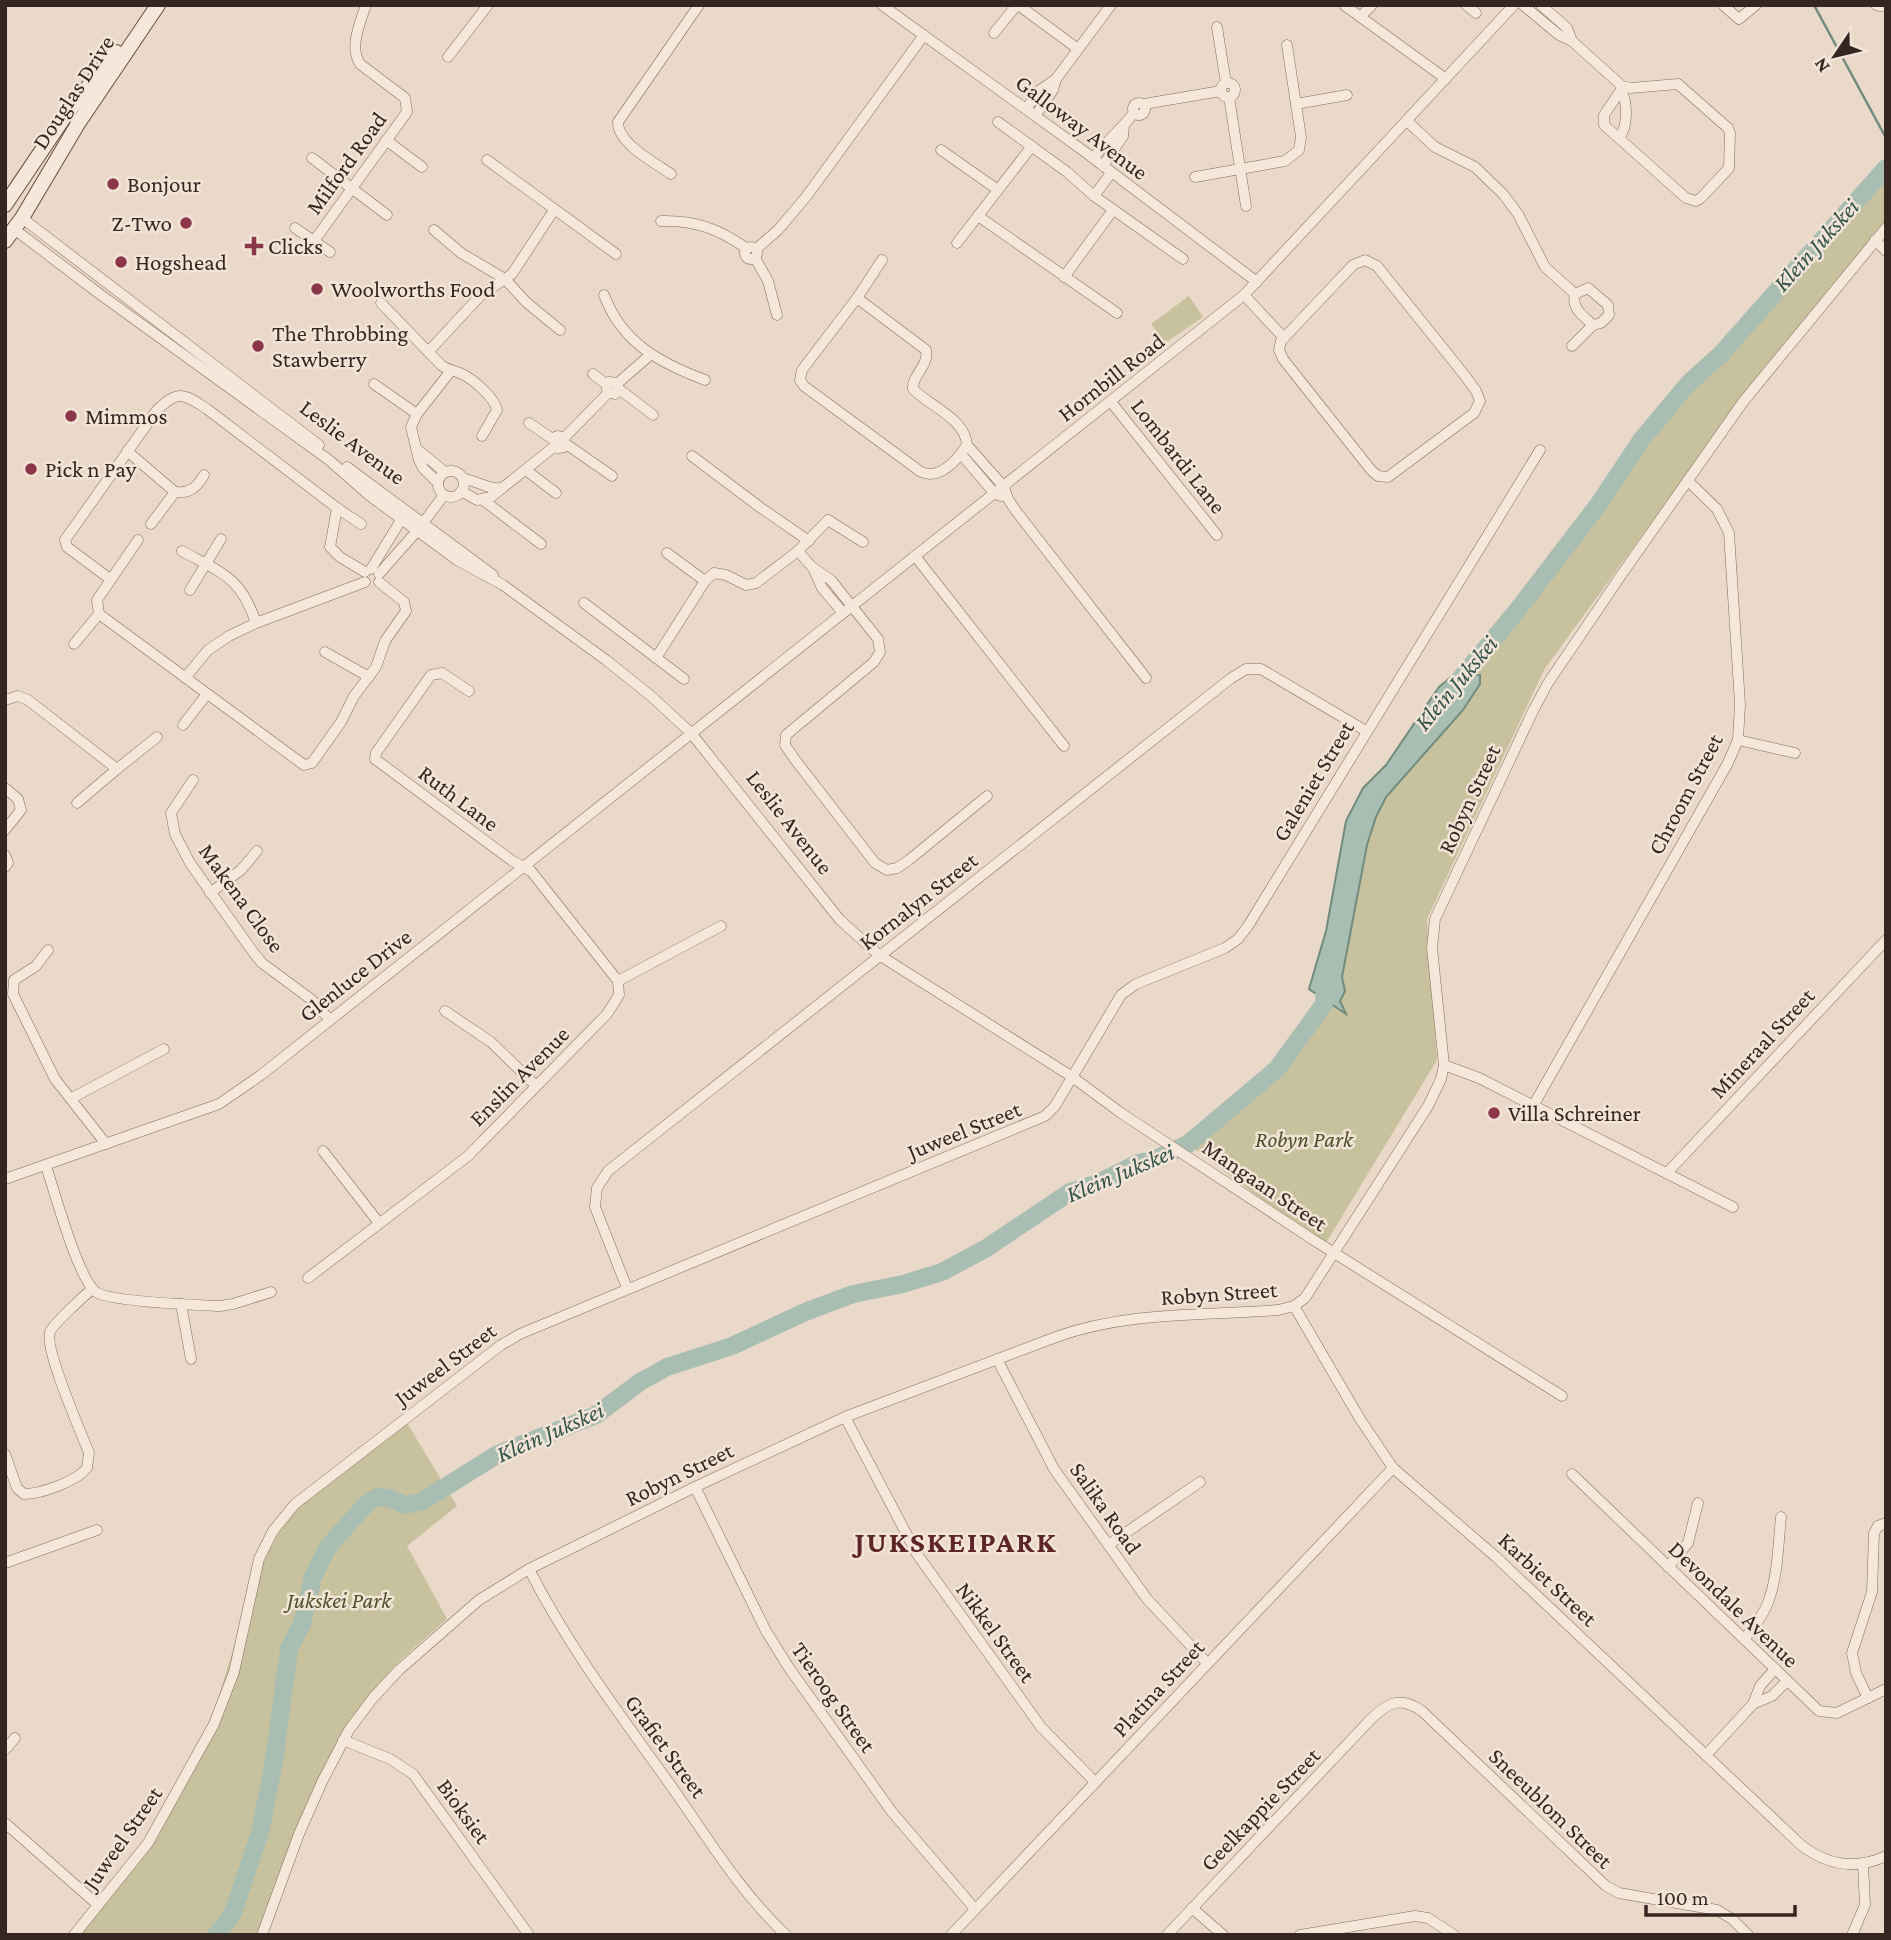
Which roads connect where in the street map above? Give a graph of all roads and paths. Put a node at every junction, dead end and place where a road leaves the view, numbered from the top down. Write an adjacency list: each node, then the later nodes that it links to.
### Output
1 (149, 5): 53 (street, Douglas Drive)
2 (158, 5): 61 (street, Douglas Drive)
3 (366, 5): 39 (street, Milford Road)
4 (488, 5): 26 (street)
5 (699, 5): 48 (street)
6 (882, 5): 22 (street, Galloway Avenue)
7 (1111, 5): 25 (street)
8 (1344, 5): 19 (street)
9 (1372, 5): 19 (street)
10 (1466, 5): 18 (street)
11 (1514, 5): 28 (street, Hornbill Road)
12 (1523, 5): 23 (street)
13 (1541, 5): 23 (street)
14 (1723, 5): 15 (street)
15 (1756, 5)
16 (1876, 5): 17 (street)
17 (1886, 7)
18 (1476, 13)
19 (1360, 17): 28 (street)
20 (1217, 27): 30 (street)
21 (994, 33): 25 (street)
22 (924, 35): 33 (street, Galloway Avenue); 70 (street)
23 (1572, 41): 29 (street)
24 (1287, 44): 32 (street)
25 (1078, 49): 27 (street)
26 (448, 57)
27 (1056, 79): 33 (street); 34 (street)
28 (1446, 79): 36 (street, Hornbill Road)
29 (1622, 89): 38 (street); 38 (street); 38 (street)
30 (1225, 90): 37 (street); 46 (street)
31 (1347, 95): 32 (street)
32 (1296, 104): 46 (street)
33 (1026, 109): 34 (street, Galloway Avenue)
34 (1035, 116): 43 (street, Galloway Avenue)
35 (998, 121): 40 (street)
36 (1407, 121): 76 (street, Hornbill Road); 77 (street)
37 (1124, 125): 43 (street); 47 (street)
38 (1619, 138)
39 (386, 141): 45 (street); 50 (street, Milford Road)
40 (1032, 146): 51 (street); 52 (street)
41 (941, 150): 51 (street)
42 (312, 158): 50 (street)
43 (1093, 158): 47 (street, Galloway Avenue)
44 (487, 160): 55 (street)
45 (422, 167)
46 (1240, 168): 49 (street); 54 (street)
47 (1107, 169): 52 (street); 76 (street, Galloway Avenue)
48 (671, 174)
49 (1195, 177)
50 (351, 188): 58 (street); 66 (street, Milford Road)
51 (998, 190): 59 (street)
52 (1094, 197): 56 (street)
53 (5, 205)
54 (1246, 206)
55 (554, 210): 71 (street); 75 (street)
56 (1113, 210): 72 (street); 74 (street)
57 (5, 211): 61 (street, Leslie Avenue)
58 (387, 215)
59 (978, 216): 67 (street); 74 (street)
60 (661, 221): 70 (street)
61 (12, 228): 124 (street, Leslie Avenue)
62 (295, 228): 66 (street)
63 (1886, 228): 65 (street, Robyn Street)
64 (434, 230): 75 (street)
65 (1875, 240): 68 (street); 112 (street, Robyn Street)
66 (314, 241): 69 (street)
67 (957, 243)
68 (1886, 251)
69 (330, 252)
70 (752, 252): 83 (street)
71 (616, 254)
72 (1182, 259)
73 (882, 260): 80 (street)
74 (1064, 276): 82 (street)
75 (505, 279): 85 (street); 88 (street)
76 (1257, 282): 79 (street, Hornbill Road)
77 (1575, 294): 84 (street); 84 (street)
78 (604, 295): 89 (street)
79 (1244, 295): 86 (street); 95 (street, Hornbill Road)
80 (857, 298): 101 (street); 105 (street)
81 (381, 303): 88 (street)
82 (1117, 313)
83 (777, 315)
84 (1592, 325): 87 (street)
85 (559, 330)
86 (1284, 338): 86 (street)
87 (1572, 346)
88 (429, 351): 90 (street)
89 (650, 355): 92 (street); 94 (street)
90 (450, 372): 96 (street); 99 (street)
91 (593, 374): 94 (street)
92 (705, 380)
93 (374, 384): 96 (street)
94 (613, 387): 97 (street); 100 (street)
95 (1111, 402): 114 (street, Hornbill Road); 128 (street, Lombardi Lane)
96 (417, 414): 102 (street)
97 (653, 415)
98 (529, 423): 100 (street)
99 (481, 436)
100 (560, 442): 107 (street); 110 (street)
101 (967, 445): 105 (street); 114 (street)
102 (418, 450): 108 (street); 113 (street)
103 (1540, 450): 160 (street, Galeniet Street)
104 (127, 451): 117 (street); 123 (street); 141 (street)
105 (961, 454): 119 (street)
106 (692, 456): 131 (street)
107 (527, 471): 115 (street); 118 (street)
108 (445, 472): 111 (street); 113 (street)
109 (204, 475): 117 (street)
110 (612, 475)
111 (463, 479): 115 (street); 116 (street)
112 (1688, 481): 163 (street, Chroom Street); 185 (street, Robyn Street)
113 (438, 483): 120 (street)
114 (1004, 487): 119 (street, Hornbill Road); 121 (street)
115 (503, 488): 122 (street)
116 (461, 491): 120 (street); 122 (street)
117 (175, 492): 125 (street)
118 (556, 493)
119 (995, 494): 121 (street); 137 (street, Hornbill Road)
120 (444, 495): 127 (street)
121 (1007, 499): 154 (street)
122 (483, 500): 133 (street)
123 (337, 508): 126 (street); 140 (street)
124 (404, 515): 127 (street, Leslie Avenue); 140 (street)
125 (151, 524)
126 (361, 524)
127 (420, 527): 140 (street); 161 (street, Leslie Avenue)
128 (1217, 535)
129 (221, 539): 138 (street)
130 (138, 540): 141 (street)
131 (809, 541): 132 (street); 135 (street)
132 (863, 542)
133 (541, 544)
134 (182, 551): 138 (street)
135 (798, 551): 139 (street); 142 (street)
136 (667, 553): 142 (street)
137 (915, 556): 145 (street, Hornbill Road); 164 (street)
138 (205, 564): 143 (street); 148 (street)
139 (813, 567): 145 (street); 146 (street)
140 (372, 576): 148 (street); 152 (street)
141 (110, 579): 147 (street)
142 (705, 581): 151 (street)
143 (190, 590)
144 (584, 603): 151 (street)
145 (852, 606): 146 (street, Hornbill Road); 169 (street)
146 (843, 613): 161 (street, Hornbill Road)
147 (99, 614): 149 (street); 153 (street)
148 (256, 623): 153 (street)
149 (74, 644)
150 (325, 652): 152 (street)
151 (656, 658): 155 (street)
152 (369, 677): 157 (street)
153 (186, 678): 157 (street)
154 (1146, 678)
155 (684, 679)
156 (468, 691): 175 (street, Ruth Lane)
157 (207, 694): 159 (street)
158 (5, 699): 166 (street)
159 (183, 725)
160 (1366, 731): 180 (street, Kornalyn Street); 186 (street, Galeniet Street)
161 (691, 733): 175 (street, Glenluce Drive); 180 (street, Leslie Avenue)
162 (157, 737): 166 (street)
163 (1738, 740): 165 (street); 189 (street, Chroom Street)
164 (1064, 746)
165 (1795, 753)
166 (117, 769): 170 (street)
167 (193, 780): 176 (street, Makena Close)
168 (5, 788): 171 (street)
169 (987, 796)
170 (77, 803)
171 (5, 830)
172 (257, 851): 176 (street)
173 (5, 855): 174 (street)
174 (5, 867)
175 (523, 867): 181 (street); 183 (street, Glenluce Drive)
176 (210, 893): 183 (street, Makena Close)
177 (721, 926): 181 (street)
178 (1886, 940): 193 (street, Mineraal Street)
179 (48, 950): 188 (street)
180 (880, 955): 186 (street, Mangaan Street); 199 (street, Kornalyn Street)
181 (618, 981): 187 (street, Enslin Avenue)
182 (445, 1012): 187 (street)
183 (330, 1020): 190 (street, Glenluce Drive)
184 (164, 1049): 188 (street)
185 (1444, 1065): 189 (street); 197 (street, Robyn Street)
186 (1071, 1076): 197 (street, Mangaan Street); 199 (street, Juweel Street)
187 (535, 1085): 196 (street, Enslin Avenue)
188 (72, 1098): 190 (street)
189 (1533, 1106): 193 (street)
190 (106, 1144): 192 (street, Glenluce Drive)
191 (323, 1151): 196 (street)
192 (46, 1166): 194 (street, Glenluce Drive); 200 (street)
193 (1667, 1173): 195 (street)
194 (5, 1179)
195 (1733, 1207)
196 (379, 1223): 198 (street, Enslin Avenue)
197 (1335, 1254): 203 (street, Robyn Street); 206 (street, Mangaan Street)
198 (308, 1278)
199 (627, 1288): 237 (street, Juweel Street)
200 (92, 1289): 202 (street); 208 (street)
201 (271, 1292): 202 (street)
202 (181, 1304): 204 (street)
203 (1294, 1306): 205 (street, Robyn Street); 209 (street, Karbiet Street)
204 (191, 1359)
205 (997, 1359): 207 (street, Robyn Street); 217 (street, Salika Road)
206 (1562, 1396)
207 (845, 1417): 212 (street, Robyn Street); 233 (street, Nikkel Street)
208 (5, 1454)
209 (1394, 1468): 222 (street, Platina Street); 232 (street, Karbiet Street)
210 (1572, 1474): 219 (street, Devondale Avenue)
211 (1200, 1482): 217 (street)
212 (695, 1487): 220 (street, Robyn Street); 239 (street, Tieroog Street)
213 (1698, 1503): 219 (street)
214 (1781, 1517): 221 (street)
215 (1886, 1523): 226 (street)
216 (97, 1530): 218 (street)
217 (1108, 1545): 222 (street, Salika Road)
218 (5, 1563)
219 (1668, 1567): 221 (street, Devondale Avenue)
220 (529, 1569): 230 (street, Robyn Street); 243 (street, Grafiet Street)
221 (1745, 1638): 223 (street, Devondale Avenue)
222 (1207, 1663): 233 (street, Platina Street)
223 (1775, 1669): 224 (street, Devondale Avenue); 227 (street)
224 (1787, 1682): 226 (street, Devondale Avenue); 227 (street)
225 (1886, 1689): 226 (street, Devondale Avenue)
226 (1868, 1698)
227 (1753, 1704): 232 (street)
228 (1380, 1710): 238 (street, Geelkappie Street); 249 (street, Sneeublom Street)
229 (15, 1738): 231 (street)
230 (343, 1740): 241 (street, Robyn Street); 242 (street, Bioksiet)
231 (5, 1750)
232 (1706, 1755): 236 (street, Karbiet Street)
233 (1095, 1782): 239 (street, Platina Street)
234 (5, 1823): 237 (street)
235 (1886, 1856): 236 (street)
236 (1863, 1864): 250 (street)
237 (98, 1905): 240 (street, Juweel Street)
238 (1192, 1908): 245 (street, Geelkappie Street); 246 (street)
239 (975, 1909): 244 (street, Platina Street)
240 (74, 1935)
241 (262, 1935)
242 (529, 1935)
243 (786, 1935)
244 (951, 1935)
245 (1167, 1935)
246 (1223, 1935)
247 (1300, 1935): 248 (street)
248 (1454, 1935)
249 (1748, 1935)
250 (1852, 1935)

